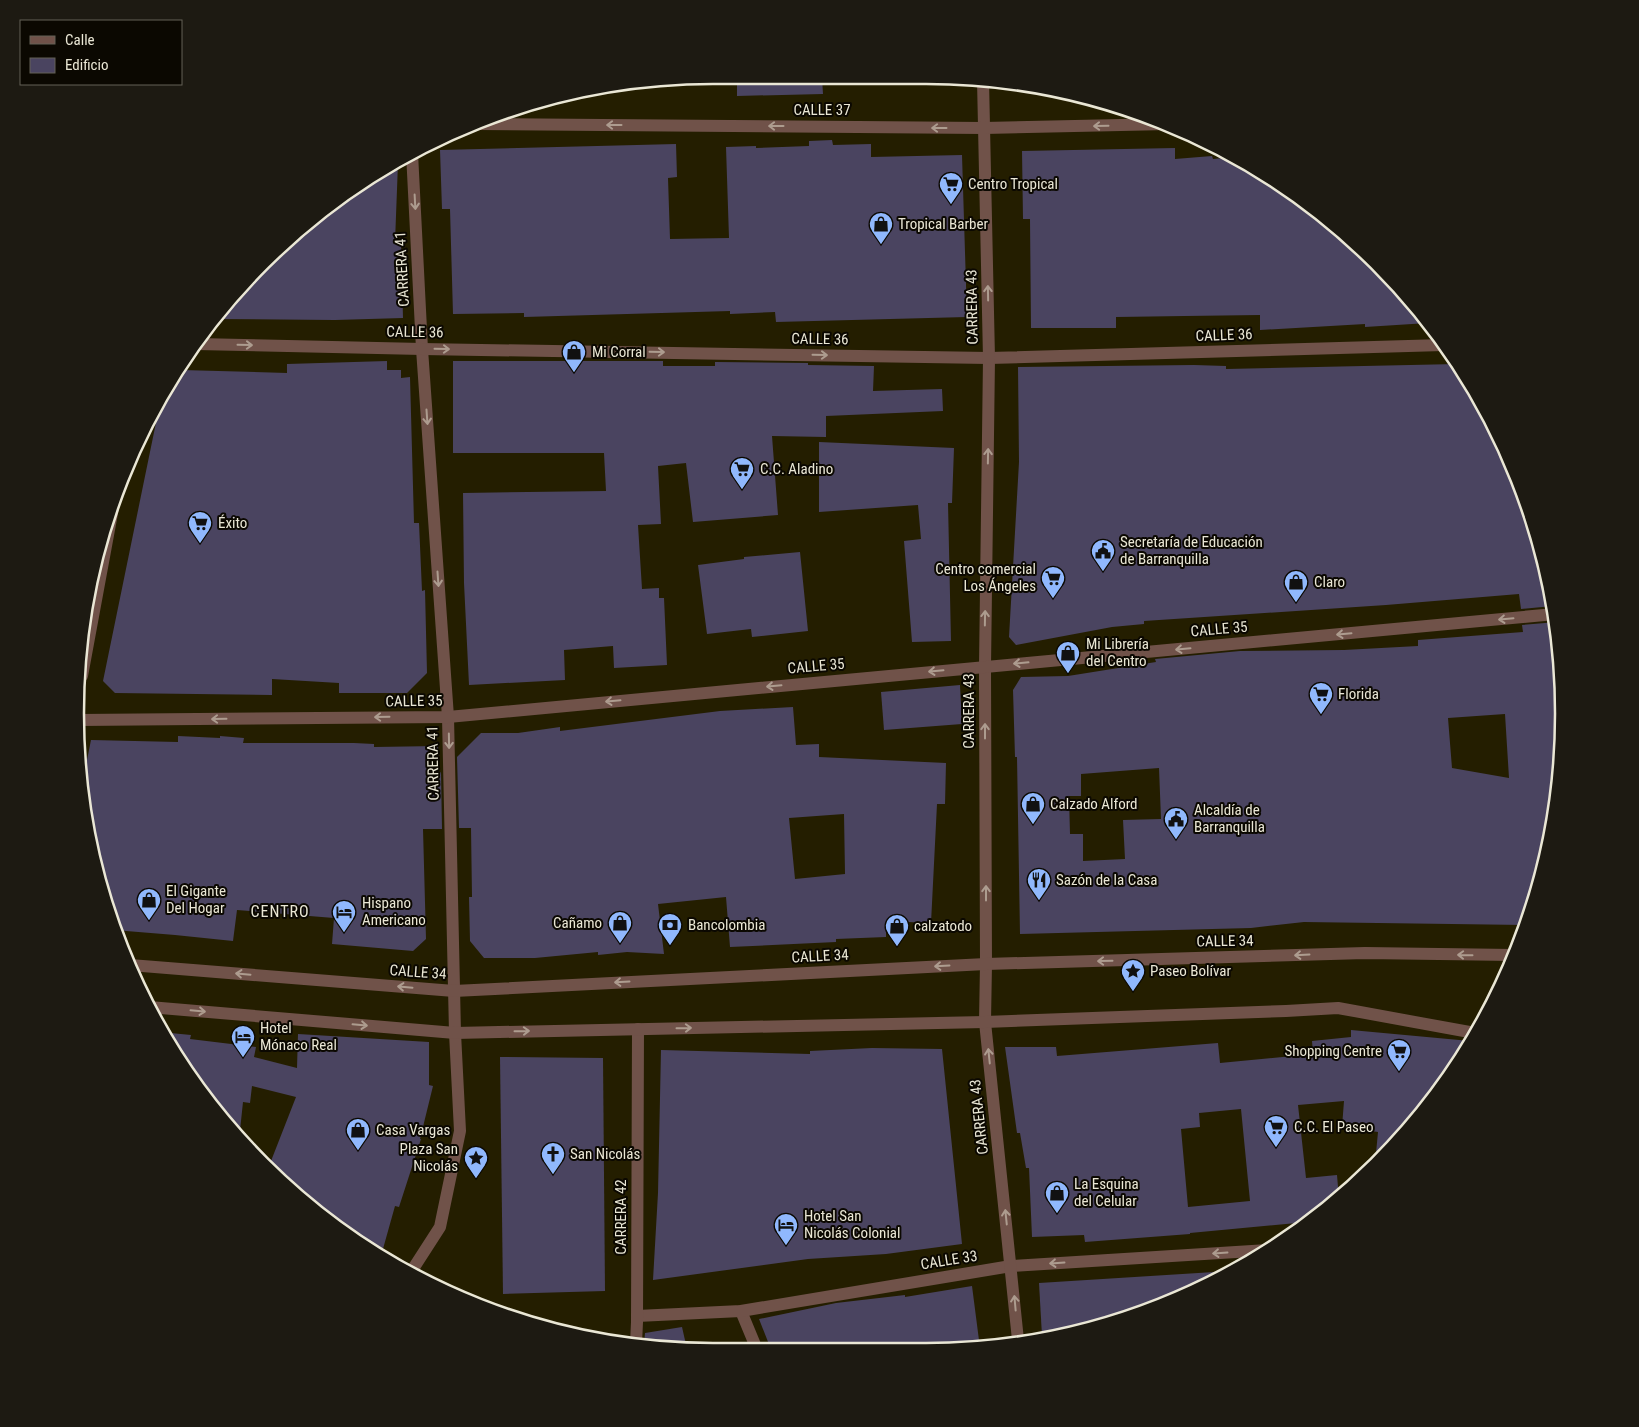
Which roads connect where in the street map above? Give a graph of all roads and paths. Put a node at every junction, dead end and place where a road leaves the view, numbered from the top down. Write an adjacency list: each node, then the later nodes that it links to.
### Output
1 (983, 87): 4 (street, CARRERA 43)
2 (493, 124): 4 (street, CALLE 37, one-way to 2)
3 (1147, 124): 4 (street, CALLE 37, one-way to 4)
4 (984, 128): 9 (street, CARRERA 43, one-way to 4)
5 (412, 161): 8 (street, CARRERA 41, one-way to 8)
6 (204, 344): 8 (street, CALLE 36, one-way to 8)
7 (1436, 345): 9 (street, CALLE 36)
8 (422, 349): 9 (street, CALLE 36, one-way to 9); 14 (street, CARRERA 41, one-way to 14)
9 (989, 358): 13 (street, CARRERA 43, one-way to 9)
10 (105, 551): 12 (street)
11 (1547, 615): 13 (street, CALLE 35, one-way to 13)
12 (88, 646)
13 (985, 667): 14 (street, CALLE 35, one-way to 14); 17 (street, CARRERA 43, one-way to 13)
14 (448, 717): 15 (street, CALLE 35, one-way to 15); 19 (street, CARRERA 41, one-way to 19)
15 (84, 720)
16 (1507, 955): 17 (street, CALLE 34, one-way to 17)
17 (986, 964): 19 (street, CALLE 34, one-way to 19); 21 (street, CARRERA 43)
18 (137, 966): 19 (street, CALLE 34, one-way to 18)
19 (454, 991): 23 (street, CARRERA 41)
20 (157, 1008): 23 (street, one-way to 23)
21 (985, 1022): 22 (street, one-way to 21); 24 (street); 26 (street, CARRERA 43, one-way to 21)
22 (638, 1029): 23 (street, one-way to 22); 29 (street, CARRERA 42)
23 (456, 1032): 27 (street, CARRERA 41)
24 (1469, 1032)
25 (1253, 1251): 26 (street, CALLE 33, one-way to 26)
26 (1012, 1266): 28 (street, CALLE 33); 30 (street, CARRERA 43, one-way to 26)
27 (414, 1267)
28 (741, 1311): 29 (street, CALLE 33); 32 (street)
29 (637, 1316): 31 (street, CARRERA 42)
30 (1018, 1336)
31 (636, 1339)
32 (754, 1343)

